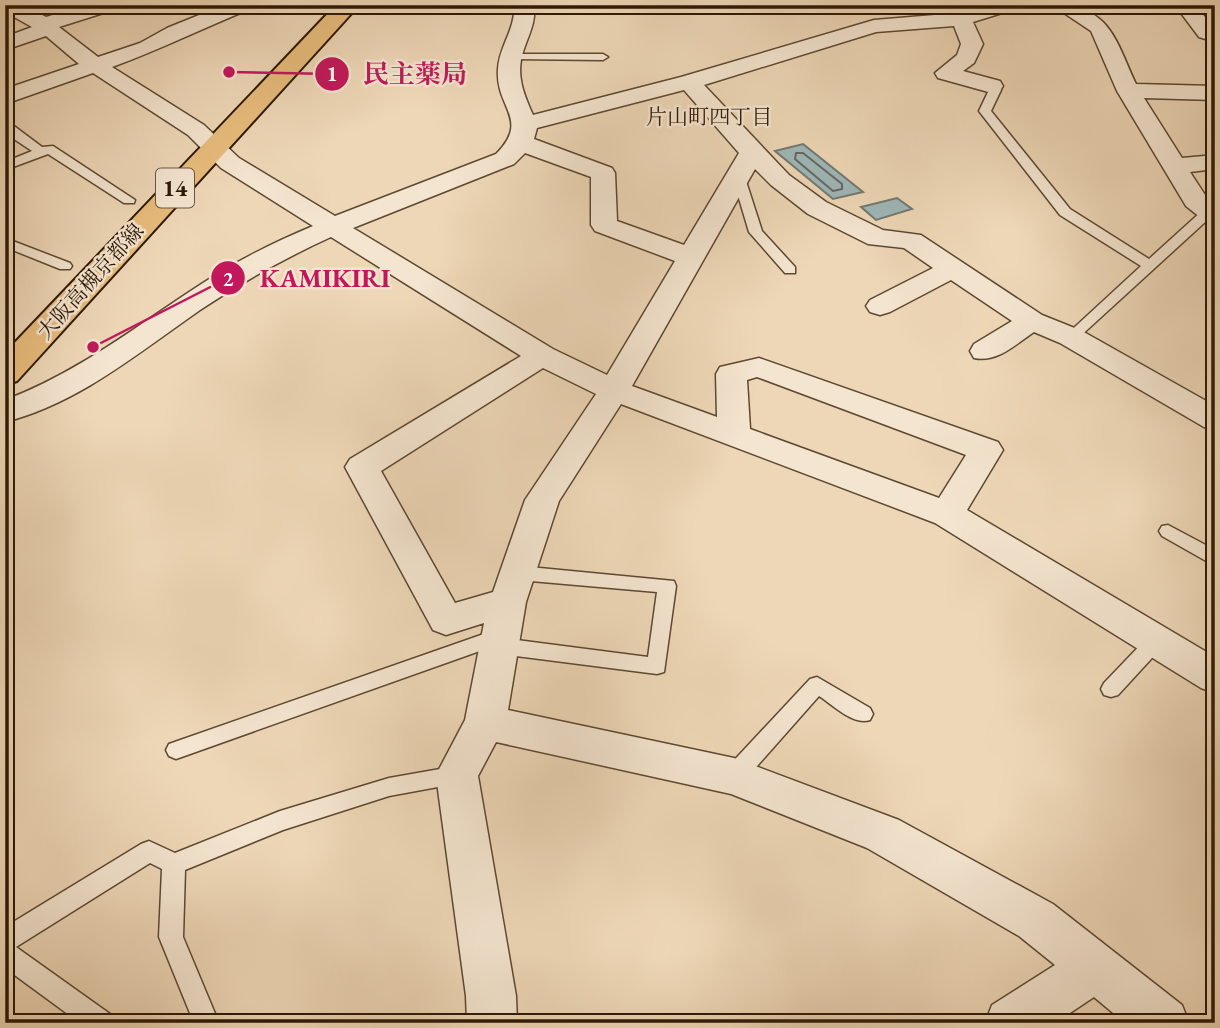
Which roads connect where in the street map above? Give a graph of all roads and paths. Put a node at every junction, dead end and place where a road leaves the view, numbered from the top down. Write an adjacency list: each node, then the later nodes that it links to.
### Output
1 (8, 5): 11 (street)
2 (109, 5): 11 (street)
3 (243, 5): 16 (street)
4 (348, 5): 24 (main road, 大阪高槻京都線 / 14)
5 (524, 5): 14 (street)
6 (1008, 5): 10 (street)
7 (1062, 5): 19 (street)
8 (1185, 5): 12 (street)
9 (877, 15): 10 (street); 17 (street)
10 (961, 19): 18 (street)
11 (46, 26): 13 (street); 16 (street)
12 (1215, 36)
13 (5, 44)
14 (512, 56): 15 (lane); 23 (street)
15 (603, 57)
16 (93, 64): 21 (street); 24 (street)
17 (690, 82): 23 (street); 27 (street)
18 (992, 86): 36 (lane)
19 (1128, 91): 20 (street); 29 (street)
20 (1215, 93)
21 (5, 97)
22 (5, 130): 25 (lane)
23 (524, 134): 32 (street); 34 (street)
24 (213, 147): 32 (street); 44 (main road, 大阪高槻京都線 / 14)
25 (41, 152): 28 (lane); 30 (lane)
26 (1215, 162): 29 (street)
27 (745, 164): 34 (street); 37 (street); 38 (lane)
28 (5, 166)
29 (1174, 166): 31 (street)
30 (129, 200)
31 (1211, 215): 36 (lane)
32 (335, 226): 43 (street); 46 (street)
33 (5, 242): 35 (lane)
34 (691, 257): 45 (street)
35 (65, 266)
36 (1150, 266): 41 (lane)
37 (951, 269): 39 (street); 40 (street)
38 (790, 270)
39 (880, 306)
40 (1032, 321): 41 (street); 42 (street)
41 (1071, 337): 47 (street)
42 (985, 351)
43 (542, 356): 45 (street); 52 (street)
44 (5, 374)
45 (614, 390): 48 (street); 52 (street)
46 (5, 412)
47 (1215, 420)
48 (734, 434): 49 (street); 49 (street)
49 (947, 514): 53 (street)
50 (1168, 531): 51 (lane)
51 (1215, 559)
52 (507, 614): 52 (lane); 57 (street); 58 (lane)
53 (1156, 641): 54 (street); 55 (lane)
54 (1215, 677)
55 (1111, 689)
56 (863, 714): 60 (lane)
57 (485, 722): 59 (street); 60 (street)
58 (176, 750)
59 (457, 775): 61 (lane); 67 (street)
60 (734, 776): 64 (street)
61 (174, 864): 62 (lane); 66 (lane)
62 (5, 940)
63 (5, 953): 65 (lane)
64 (1095, 968): 68 (street); 69 (street)
65 (101, 1023)
66 (207, 1023)
67 (492, 1023)
68 (1010, 1023)
69 (1164, 1023)

